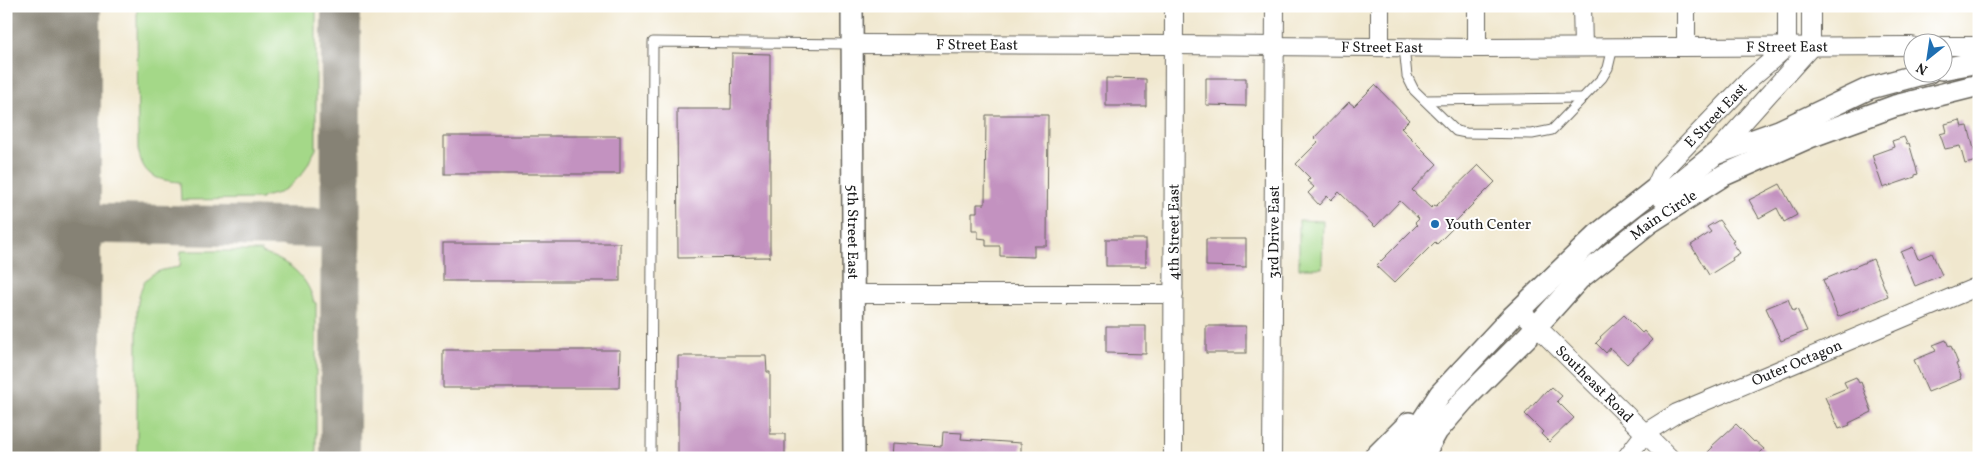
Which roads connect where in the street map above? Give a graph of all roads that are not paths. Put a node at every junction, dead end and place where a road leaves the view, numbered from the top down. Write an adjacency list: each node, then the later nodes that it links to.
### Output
1 (852, 6): 10 (street, 5th Street East)
2 (1174, 6): 11 (street, 4th Street East)
3 (1275, 6): 12 (street, 3rd Drive East)
4 (1380, 6): 17 (street)
5 (1477, 6): 23 (street)
6 (1582, 6): 19 (street)
7 (1686, 6): 13 (street)
8 (1787, 6): 21 (street)
9 (1811, 6): 22 (street)
10 (852, 44): 11 (street, F Street East); 34 (street, 5th Street East); 41 (lane)
11 (1174, 45): 12 (street, F Street East); 35 (street, 4th Street East)
12 (1274, 46): 17 (street, F Street East); 44 (street, 3rd Drive East)
13 (1686, 46): 20 (street, F Street East); 21 (street, F Street East)
14 (1902, 46): 22 (street, F Street East)
15 (1952, 46): 16 (street)
16 (1979, 46)
17 (1380, 47): 18 (street, F Street East)
18 (1404, 47): 23 (street, F Street East); 29 (lane)
19 (1583, 47): 20 (street, F Street East); 23 (street, F Street East)
20 (1613, 47): 28 (lane)
21 (1787, 47): 22 (street, F Street East); 31 (street, E Street East)
22 (1811, 47): 30 (street, E Street East)
23 (1477, 48)
24 (1979, 62): 25 (street)
25 (1952, 67)
26 (1902, 79): 30 (street, Main Circle)
27 (1979, 85): 32 (street, Main Circle)
28 (1583, 98): 29 (lane); 29 (lane)
29 (1424, 100)
30 (1715, 154): 31 (street, Main Circle)
31 (1654, 190): 32 (street); 36 (street, Main Circle)
32 (1670, 210): 37 (street, Main Circle)
33 (1979, 286): 40 (street, Outer Octagon)
34 (852, 294): 35 (street); 42 (street, 5th Street East)
35 (1174, 294): 43 (street, 4th Street East)
36 (1520, 310): 37 (street, Southeast Road); 38 (street, Main Circle)
37 (1536, 328): 39 (street, Main Circle); 40 (street, Southeast Road)
38 (1440, 394): 45 (street); 46 (street, Main Circle)
39 (1437, 431): 47 (street); 48 (street, Main Circle)
40 (1645, 433): 49 (street, Outer Octagon); 50 (street, Southeast Road)
41 (651, 458)
42 (854, 458)
43 (1173, 458)
44 (1272, 458)
45 (1374, 458)
46 (1398, 458)
47 (1410, 458)
48 (1422, 458)
49 (1626, 458)
50 (1670, 458)

